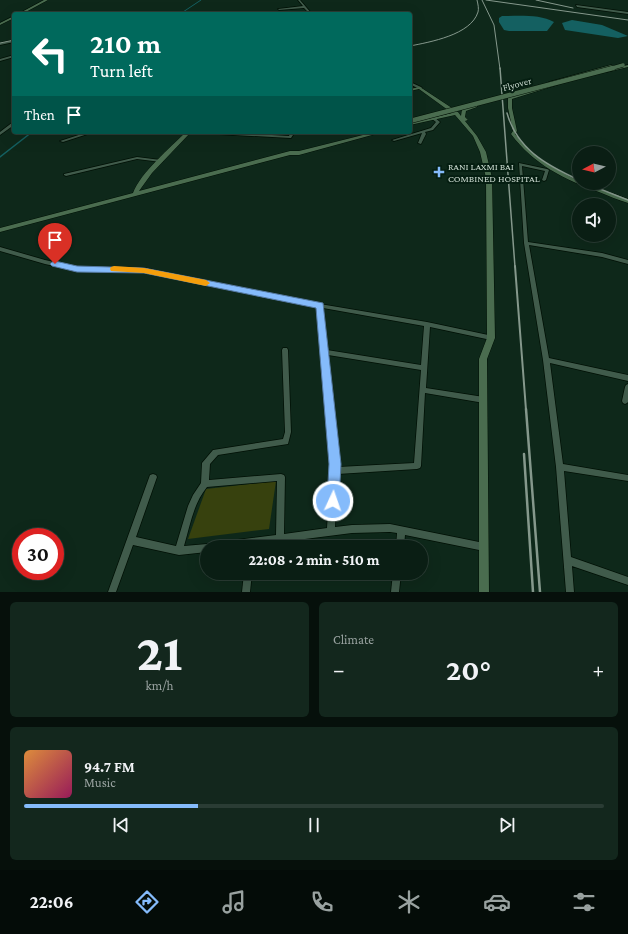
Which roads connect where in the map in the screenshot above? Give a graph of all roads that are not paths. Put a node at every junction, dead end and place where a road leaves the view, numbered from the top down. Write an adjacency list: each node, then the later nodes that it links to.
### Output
1 (46, 0): 6 (street)
2 (299, 0): 4 (street)
3 (577, 6): 8 (street)
4 (305, 7): 5 (street); 7 (street)
5 (279, 9)
6 (24, 12)
7 (309, 12)
8 (628, 13)
9 (12, 18): 10 (street)
10 (0, 24)
11 (12, 41): 12 (street)
12 (0, 44)
13 (12, 57): 14 (street)
14 (0, 60)
15 (627, 63): 19 (street, Flyover, bridge); 43 (street)
16 (412, 84): 17 (street)
17 (420, 88): 18 (street); 20 (street)
18 (412, 90)
19 (486, 102): 23 (street, Flyover, bridge); 41 (street, bridge)
20 (450, 108): 21 (street); 24 (street)
21 (456, 113): 22 (street); 41 (street)
22 (434, 118): 25 (street); 27 (street)
23 (412, 121)
24 (412, 121)
25 (412, 122)
26 (12, 125): 28 (street)
27 (423, 132): 36 (street); 38 (street)
28 (0, 134)
29 (85, 134): 37 (street)
30 (187, 134): 40 (street)
31 (234, 134): 32 (street)
32 (292, 134)
33 (355, 134): 39 (street)
34 (363, 134): 39 (street)
35 (373, 134): 39 (street)
36 (394, 140)
37 (62, 141)
38 (420, 143)
39 (293, 153): 46 (street)
40 (161, 161): 42 (street); 46 (street)
41 (486, 166): 54 (street)
42 (66, 175)
43 (572, 179)
44 (544, 180): 49 (street)
45 (598, 190): 47 (street)
46 (135, 195): 48 (street)
47 (628, 201)
48 (0, 230)
49 (526, 243): 51 (street); 57 (street)
50 (0, 249): 52 (street)
51 (628, 262)
52 (320, 306): 53 (street); 56 (street)
53 (427, 324): 54 (street); 58 (street)
54 (491, 338): 62 (street)
55 (285, 350): 68 (street)
56 (325, 352): 58 (street); 65 (street)
57 (546, 360): 59 (street); 64 (street)
58 (424, 368): 61 (street)
59 (628, 378)
60 (628, 387): 63 (street)
61 (422, 390): 62 (street); 65 (street)
62 (484, 400): 75 (street)
63 (625, 401)
64 (560, 467): 67 (street); 78 (street)
65 (335, 471): 69 (street)
66 (153, 477): 72 (street)
67 (628, 478)
68 (205, 484): 71 (street); 77 (street)
69 (332, 531): 70 (street); 71 (street)
70 (401, 531): 74 (street); 75 (street)
71 (280, 538): 73 (street)
72 (130, 540): 77 (street); 82 (street)
73 (270, 540)
74 (400, 540)
75 (484, 547): 85 (street)
76 (200, 549): 77 (street)
77 (179, 551)
78 (567, 560): 81 (street); 86 (street)
79 (247, 580): 83 (street)
80 (396, 580): 84 (street)
81 (628, 581)
82 (112, 592)
83 (246, 592)
84 (395, 592)
85 (484, 592)
86 (570, 592)

